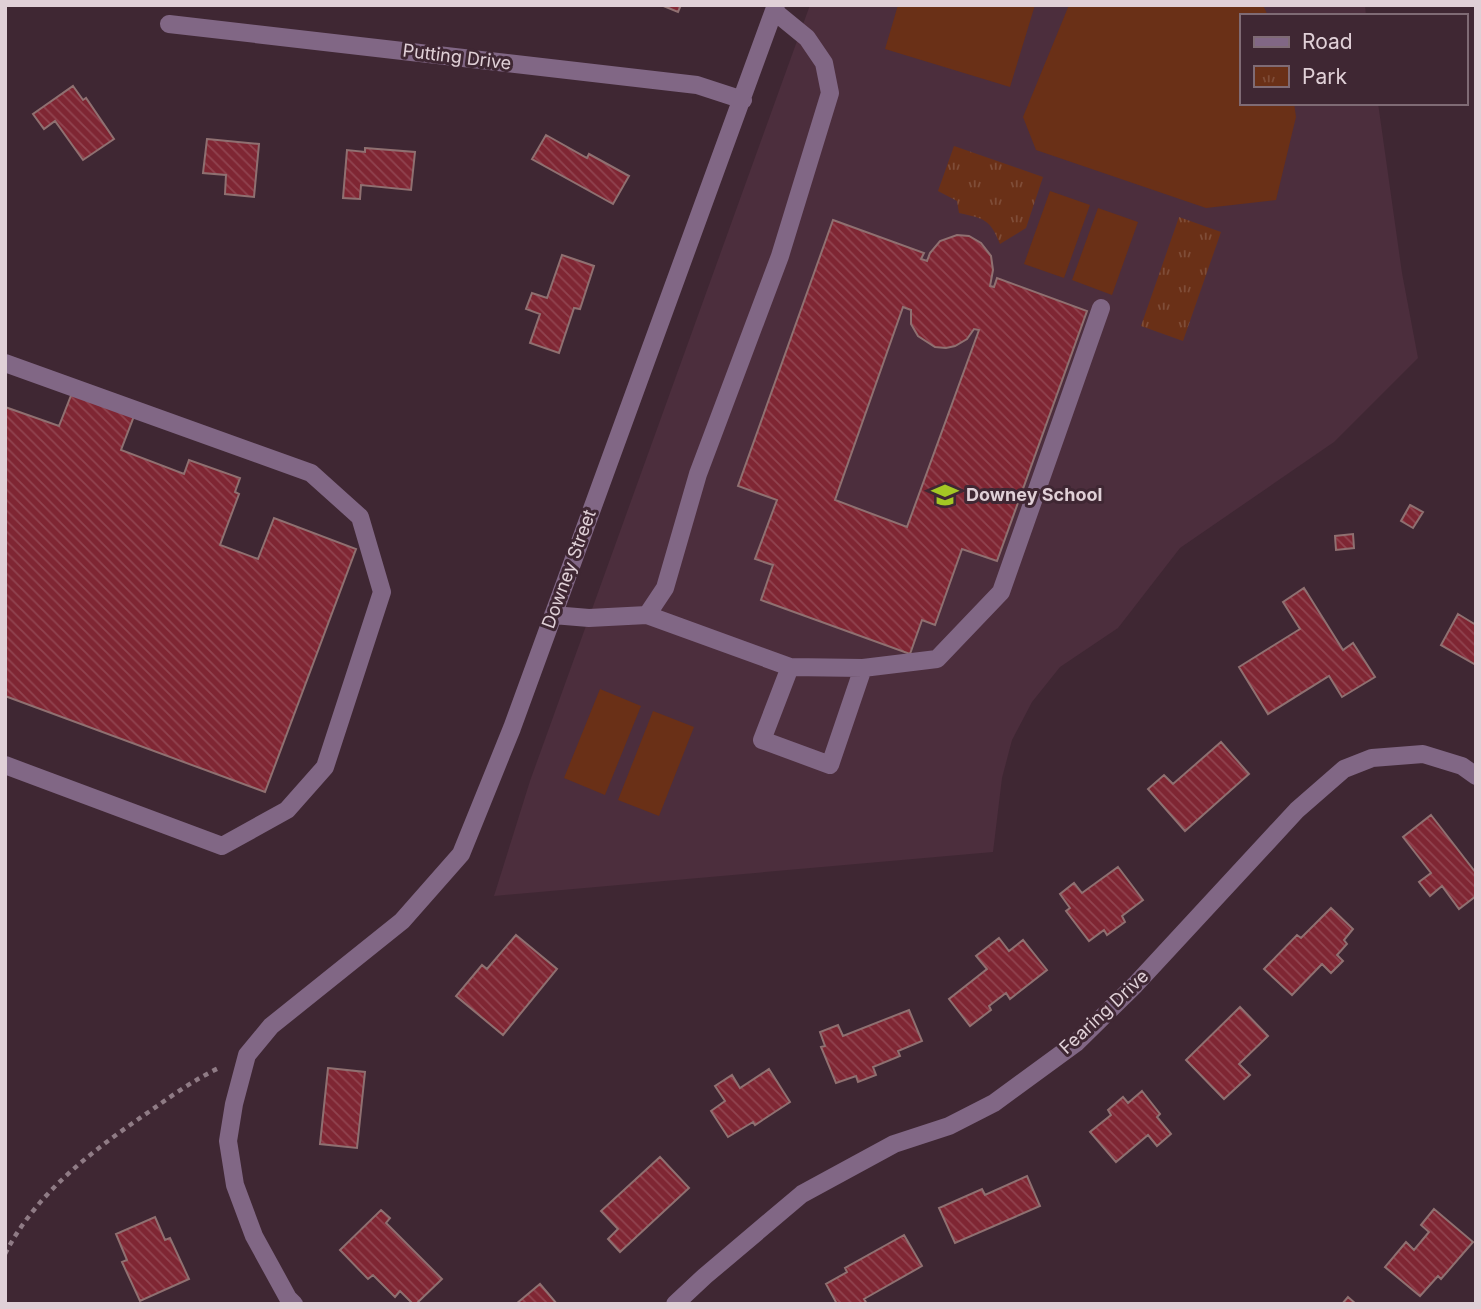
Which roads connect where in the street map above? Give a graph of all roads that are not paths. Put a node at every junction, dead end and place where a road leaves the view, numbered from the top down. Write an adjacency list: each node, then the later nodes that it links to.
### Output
1 (775, 8): 3 (street, Downey Street); 7 (street)
2 (169, 24): 3 (street, Putting Drive)
3 (743, 100): 6 (street, Downey Street)
4 (1101, 308): 9 (street)
5 (5, 363): 10 (street)
6 (552, 615): 7 (street); 12 (street, Downey Street)
7 (647, 615): 8 (street)
8 (790, 667): 9 (street); 9 (street)
9 (863, 668)
10 (5, 765)
11 (1476, 776): 13 (street, Fearing Drive)
12 (294, 1304)
13 (675, 1304)

